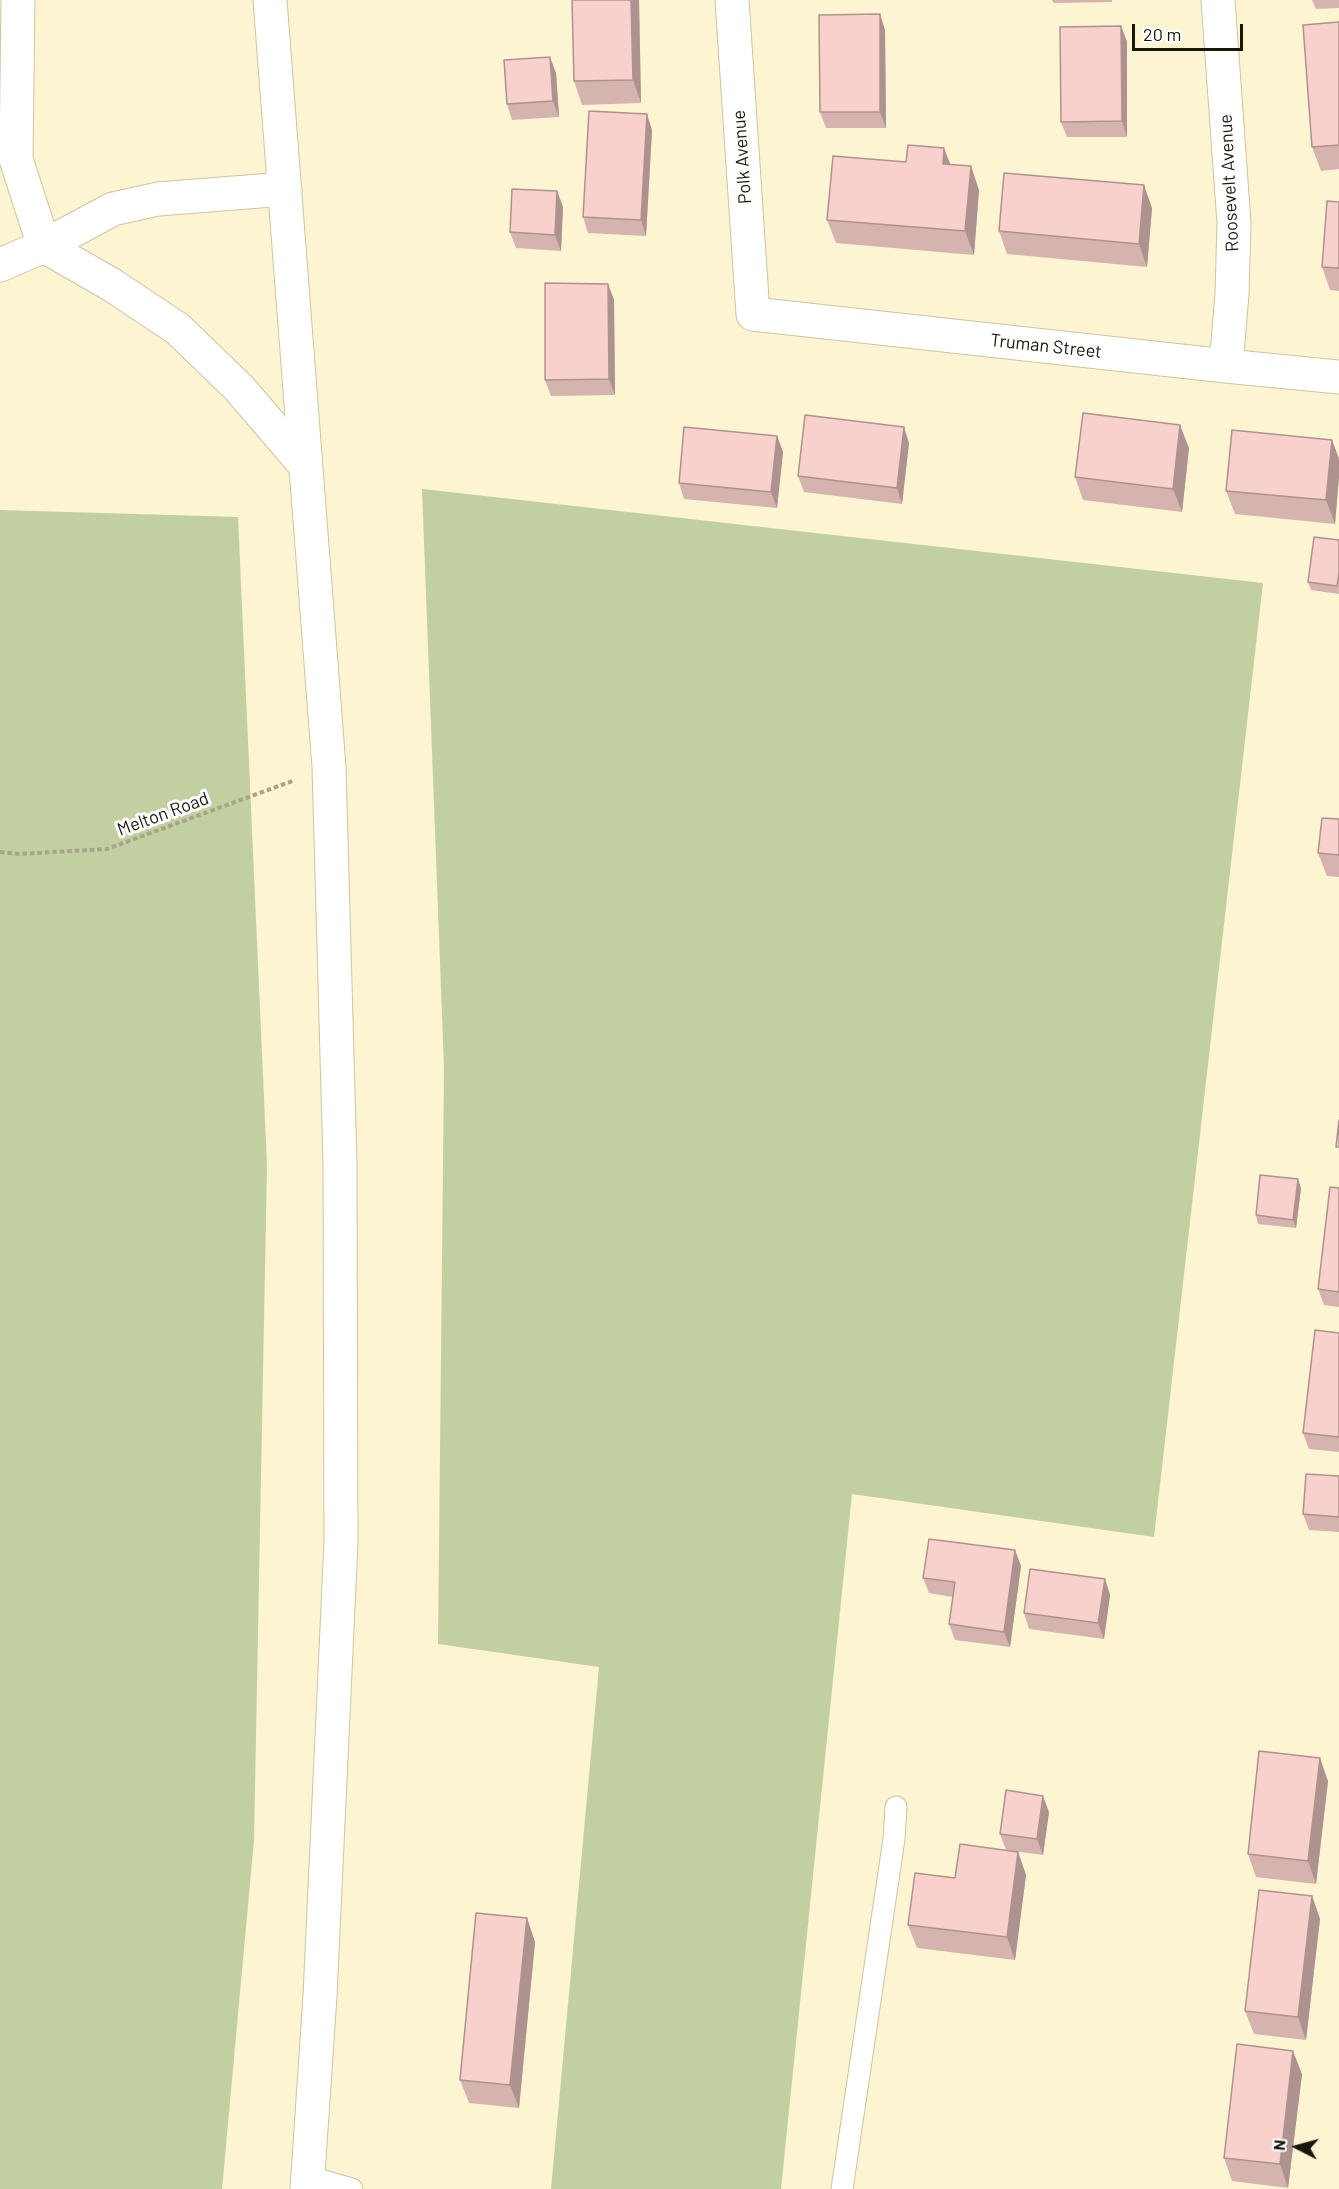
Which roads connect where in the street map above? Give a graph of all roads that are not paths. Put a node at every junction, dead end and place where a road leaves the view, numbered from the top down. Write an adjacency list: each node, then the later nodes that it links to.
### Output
1 (18, 0): 6 (street)
2 (270, 0): 5 (street)
3 (732, 0): 8 (street, Polk Avenue)
4 (1218, 0): 9 (street, Roosevelt Avenue)
5 (285, 189): 6 (street); 11 (street)
6 (44, 246): 7 (street); 11 (street)
7 (0, 266)
8 (753, 314): 9 (street, Truman Street)
9 (1226, 366): 10 (street, Truman Street)
10 (1339, 377)
11 (305, 465): 13 (street)
12 (896, 1807): 15 (lane)
13 (307, 2182): 14 (lane)
14 (352, 2189)
15 (842, 2189)

